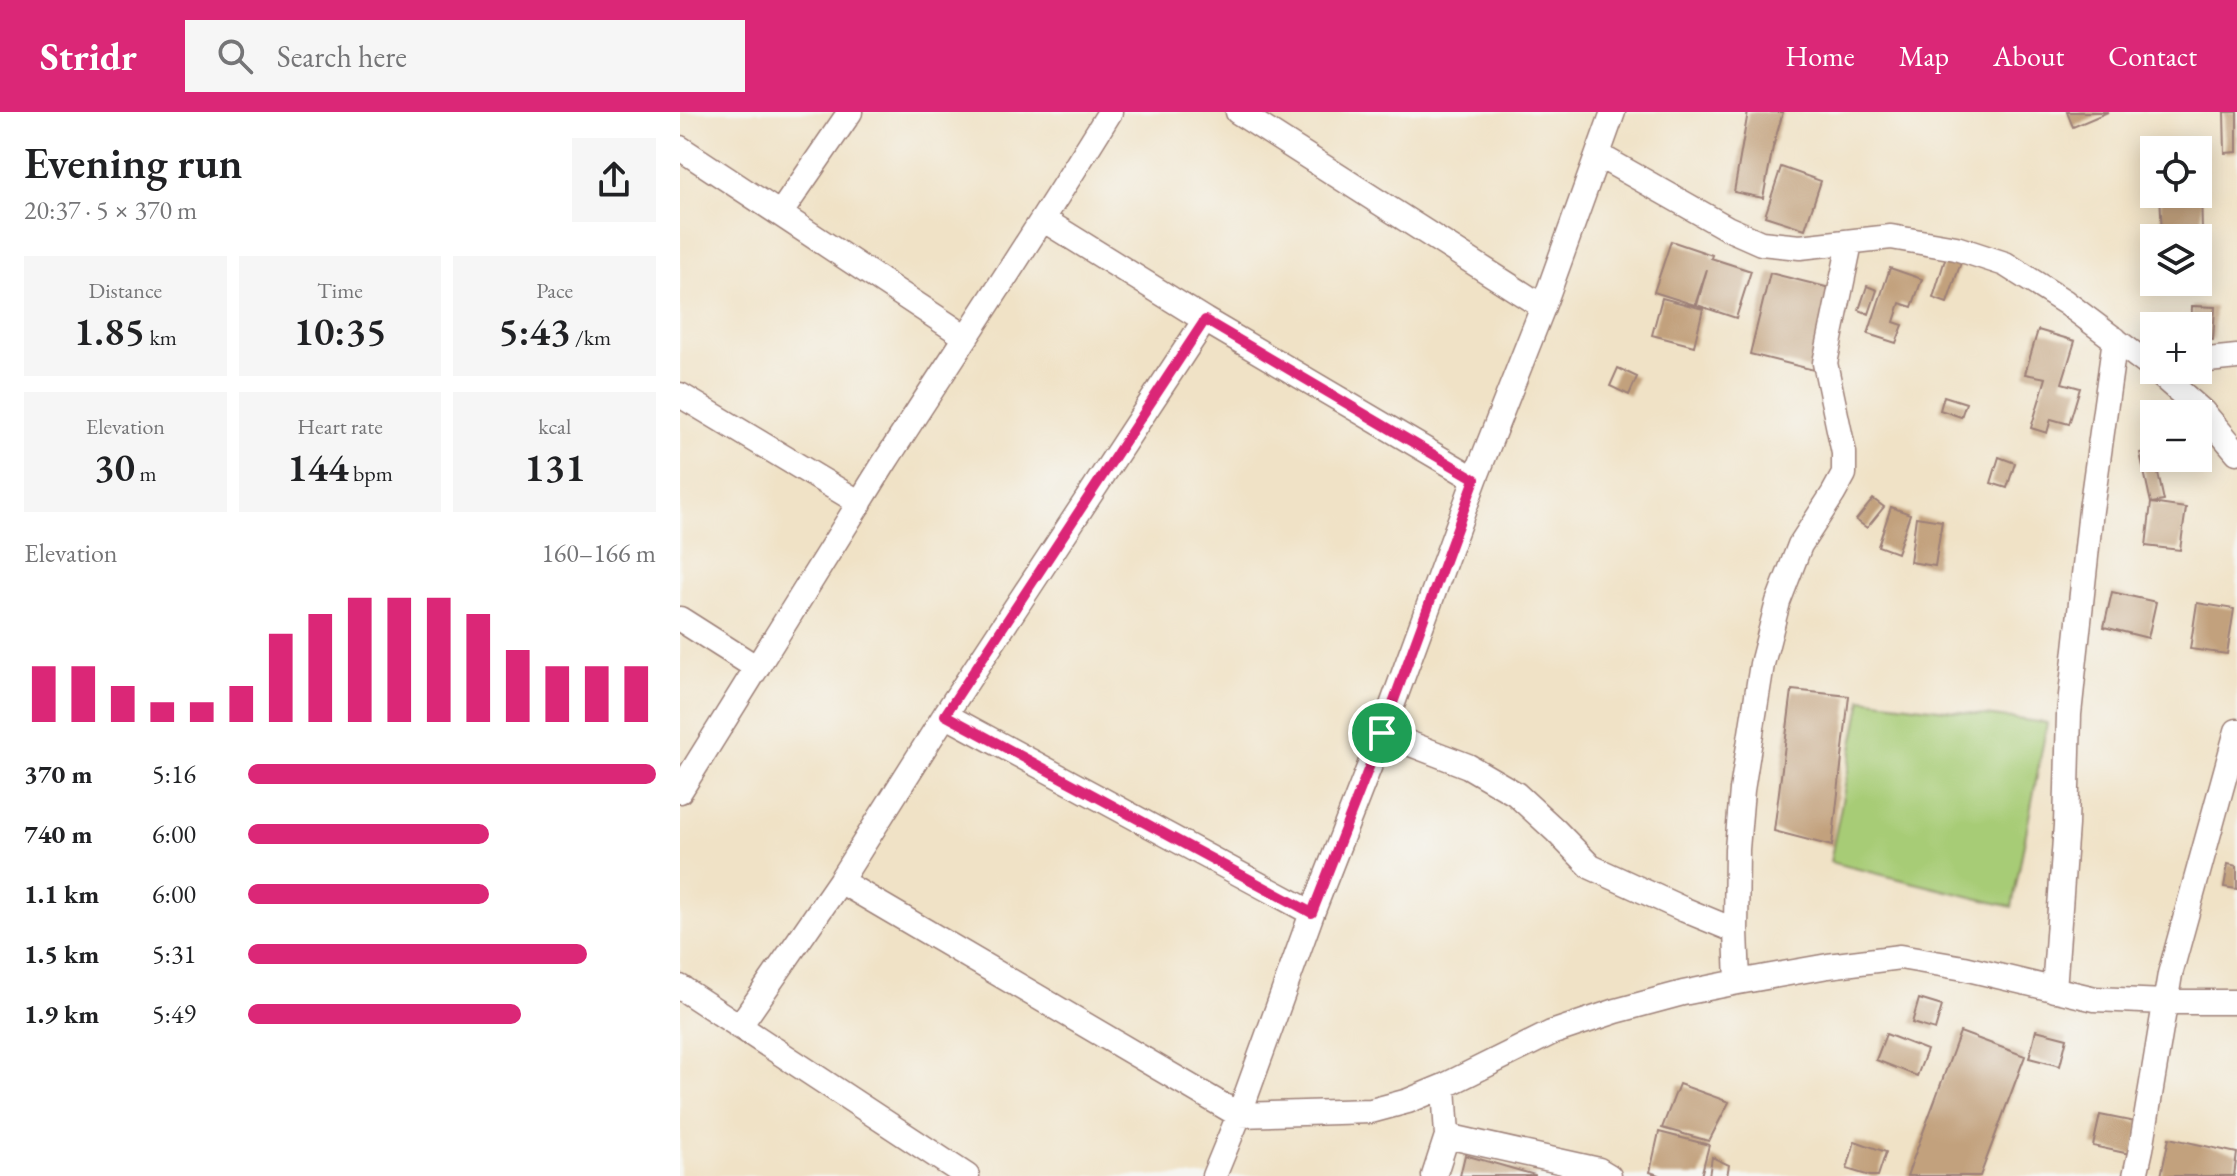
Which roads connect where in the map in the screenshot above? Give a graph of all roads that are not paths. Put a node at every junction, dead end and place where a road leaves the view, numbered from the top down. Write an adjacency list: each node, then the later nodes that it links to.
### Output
1 (850, 112): 7 (street)
2 (1110, 112): 8 (street)
3 (1238, 112): 10 (street)
4 (1613, 112): 6 (street)
5 (680, 148): 7 (street)
6 (1598, 155): 9 (street); 10 (street)
7 (780, 214): 12 (street)
8 (1044, 220): 11 (street); 12 (street)
9 (1850, 243): 13 (street); 30 (street)
10 (1543, 307): 20 (street)
11 (1205, 320): 20 (street); 24 (street)
12 (966, 337): 21 (street)
13 (2115, 339): 14 (street); 33 (street)
14 (2140, 357)
15 (2237, 357): 16 (street)
16 (2212, 360)
17 (2172, 384): 19 (street)
18 (680, 395): 21 (street)
19 (2237, 452)
20 (1475, 479): 26 (street)
21 (860, 503): 23 (street)
22 (680, 619): 23 (street)
23 (757, 668): 27 (street)
24 (945, 715): 28 (street); 29 (street)
25 (2237, 731): 34 (street)
26 (1382, 733): 29 (street); 30 (street)
27 (680, 791)
28 (840, 881): 36 (street); 38 (street)
29 (1312, 913): 38 (street)
30 (1736, 931): 31 (street)
31 (1738, 982): 33 (street); 37 (street)
32 (680, 987): 36 (street)
33 (2054, 990): 34 (street)
34 (2165, 1002): 35 (street); 44 (street)
35 (2237, 1002)
36 (739, 1027): 40 (street)
37 (1444, 1086): 38 (street); 39 (street)
38 (1239, 1115): 41 (street)
39 (1447, 1136): 42 (street); 43 (street)
40 (967, 1176)
41 (1214, 1176)
42 (1434, 1176)
43 (1609, 1176)
44 (2135, 1176)

